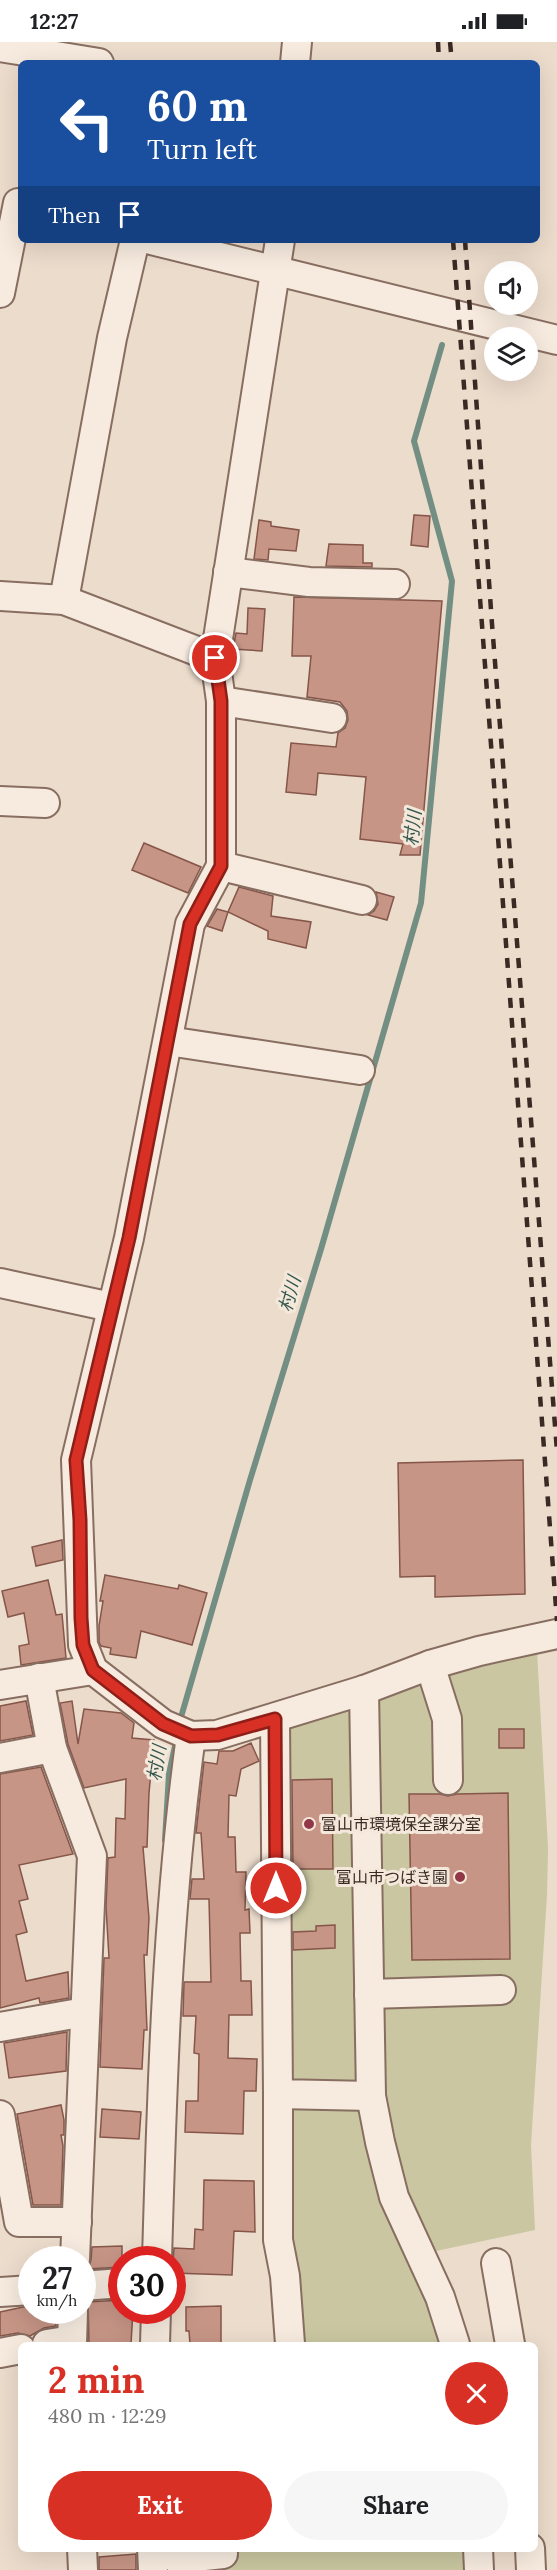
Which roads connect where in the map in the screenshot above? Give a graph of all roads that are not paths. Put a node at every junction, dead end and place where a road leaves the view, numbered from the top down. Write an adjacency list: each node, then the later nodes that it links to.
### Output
1 (107, 42): 5 (street)
2 (297, 42): 6 (street)
3 (0, 47): 4 (street)
4 (81, 60)
5 (101, 60)
6 (295, 60)
7 (13, 202): 12 (street)
8 (134, 243): 17 (street)
9 (163, 243): 11 (street)
10 (280, 243): 11 (street)
11 (275, 271): 13 (street); 14 (street)
12 (0, 293)
13 (557, 340)
14 (228, 572): 15 (street); 18 (street)
15 (395, 584)
16 (0, 596): 17 (street)
17 (64, 600): 18 (street)
18 (215, 658): 19 (street)
19 (221, 701): 20 (street); 23 (street)
20 (332, 718)
21 (0, 801): 22 (street)
22 (45, 803)
23 (221, 866): 24 (street); 25 (street)
24 (362, 900)
25 (168, 1041): 26 (street); 28 (street)
26 (360, 1070)
27 (0, 1283): 28 (street)
28 (111, 1307): 31 (street)
29 (557, 1634): 30 (street)
30 (430, 1665): 34 (street); 39 (street)
31 (93, 1670): 32 (street); 36 (street)
32 (39, 1678): 33 (street); 37 (street)
33 (0, 1685)
34 (364, 1690): 35 (street); 41 (street)
35 (275, 1719): 36 (street); 44 (street)
36 (182, 1732): 49 (street)
37 (52, 1748): 38 (street); 42 (street)
38 (0, 1758)
39 (448, 1780)
40 (501, 1990): 41 (street)
41 (369, 1994): 45 (street)
42 (85, 2012): 43 (street); 47 (street)
43 (0, 2027)
44 (278, 2094): 45 (street); 57 (street)
45 (371, 2096): 58 (street)
46 (0, 2115): 47 (street)
47 (77, 2222): 48 (street)
48 (76, 2246)
49 (157, 2246)
50 (496, 2263): 59 (street)
51 (18, 2291): 52 (street)
52 (0, 2292)
53 (69, 2324): 55 (street)
54 (156, 2324): 56 (street)
55 (64, 2342)
56 (155, 2342)
57 (290, 2342)
58 (454, 2342)
59 (510, 2342)
60 (18, 2350): 61 (street)
61 (0, 2353)
62 (82, 2552): 67 (street)
63 (211, 2552): 66 (street)
64 (478, 2552): 68 (street)
65 (530, 2552): 69 (street)
66 (167, 2559)
67 (82, 2570)
68 (479, 2570)
69 (531, 2570)

